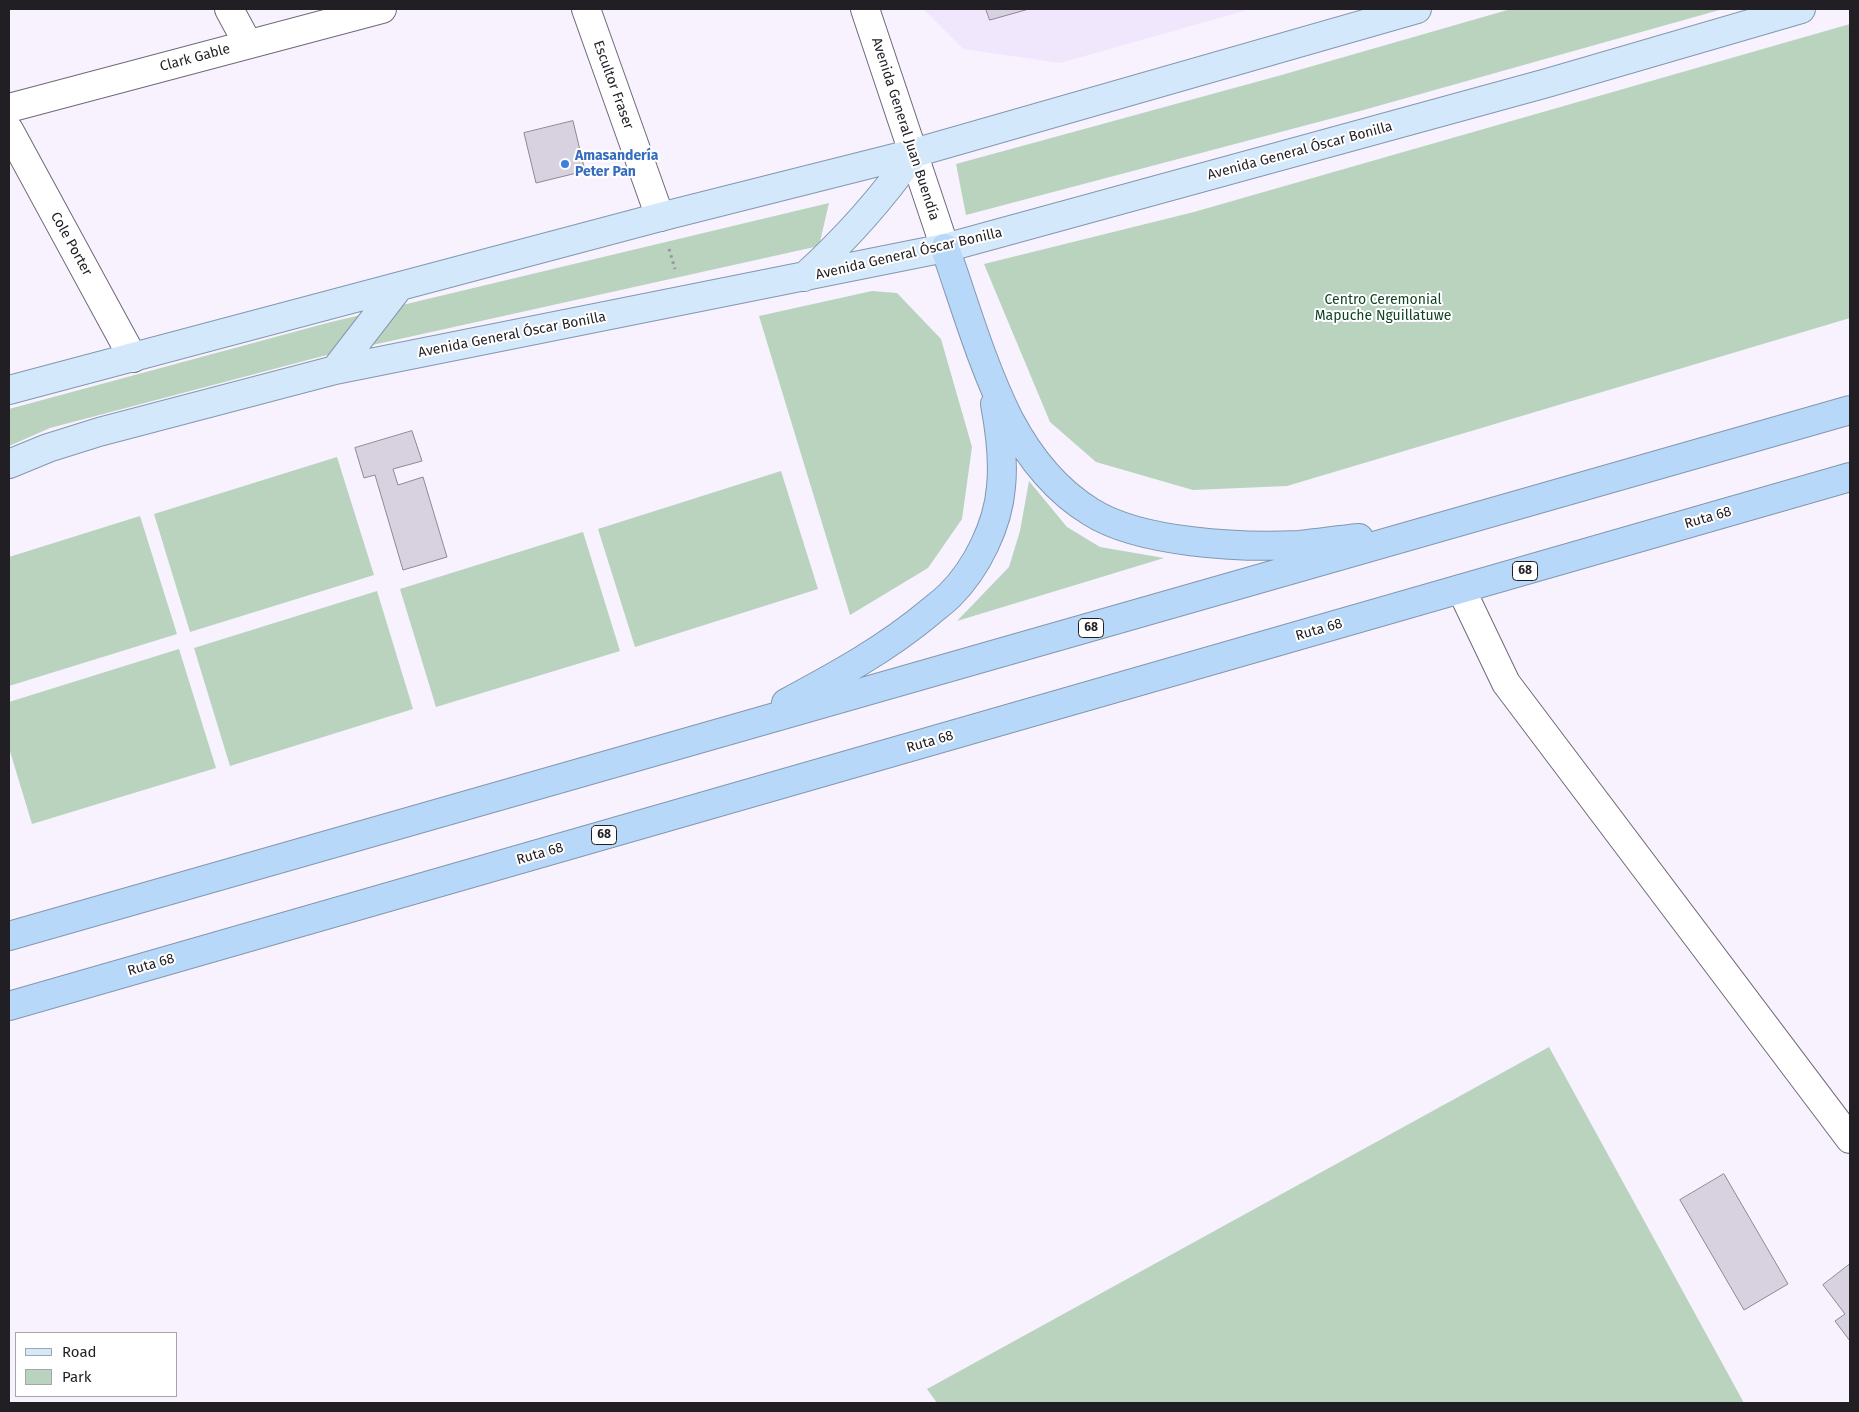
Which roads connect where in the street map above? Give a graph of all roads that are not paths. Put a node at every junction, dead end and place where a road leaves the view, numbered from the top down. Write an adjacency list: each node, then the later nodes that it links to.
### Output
1 (229, 9): 7 (street)
2 (382, 9): 7 (street, Clark Gable)
3 (586, 9): 11 (street, Escultor Fraser)
4 (865, 9): 10 (street, Avenida General Juan Buendía)
5 (1417, 9): 10 (main road)
6 (1801, 9): 12 (main road, Avenida General Óscar Bonilla)
7 (248, 44): 8 (street, Clark Gable)
8 (9, 108)
9 (9, 130): 15 (street, Cole Porter)
10 (914, 154): 11 (main road); 12 (street, Avenida General Juan Buendía); 13 (main road)
11 (660, 217): 14 (main road)
12 (945, 248): 13 (main road, Avenida General Óscar Bonilla); 17 (highway)
13 (802, 278): 16 (main road, Avenida General Óscar Bonilla)
14 (399, 287): 15 (main road); 16 (main road)
15 (134, 358): 18 (main road)
16 (335, 370): 20 (main road, Avenida General Óscar Bonilla)
17 (990, 378): 22 (highway); 24 (highway)
18 (9, 390)
19 (1850, 410): 22 (highway, 68)
20 (9, 464)
21 (1850, 477): 23 (highway, Ruta 68 / 68)
22 (1440, 528): 24 (highway, 68)
23 (1460, 589): 26 (highway, Ruta 68 / 68); 27 (street)
24 (741, 727): 25 (highway, 68)
25 (9, 936)
26 (9, 1006)
27 (1850, 1139)

